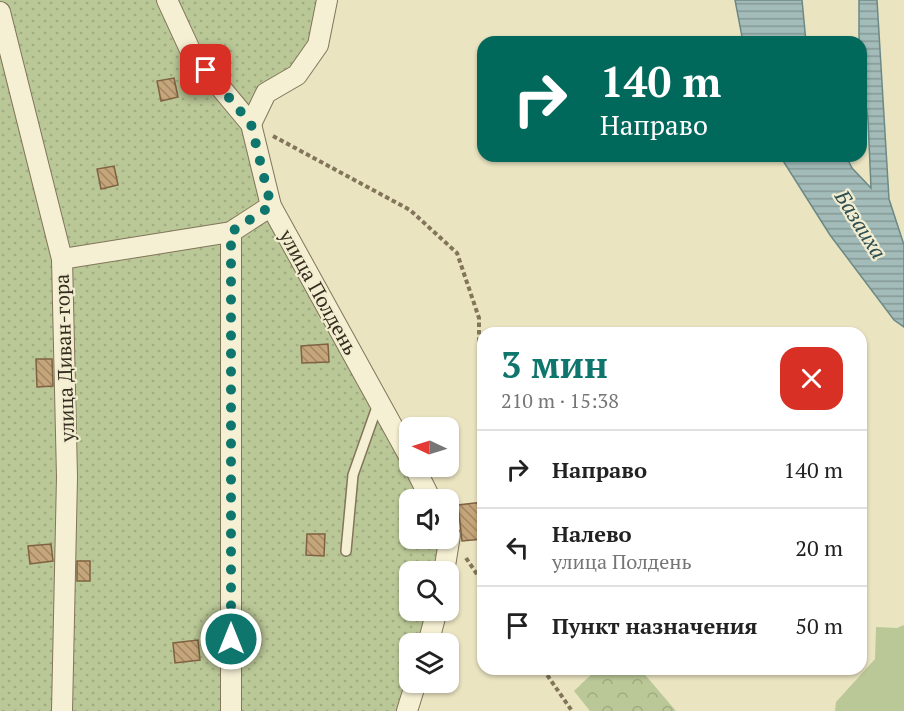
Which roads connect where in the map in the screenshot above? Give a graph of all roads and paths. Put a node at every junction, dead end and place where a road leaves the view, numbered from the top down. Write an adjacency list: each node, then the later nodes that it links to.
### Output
1 (167, 0): 4 (street, улица Полдень)
2 (327, 0): 4 (street)
3 (0, 12): 7 (street, улица Диван-гора)
4 (251, 124): 5 (street, улица Полдень); 8 (path)
5 (271, 206): 6 (street); 9 (street, улица Полдень)
6 (231, 232): 7 (street); 15 (street)
7 (62, 259): 14 (street, улица Диван-гора)
8 (479, 327)
9 (379, 401): 10 (street, улица Полдень); 11 (lane)
10 (399, 438)
11 (346, 551)
12 (547, 675): 17 (path)
13 (413, 693): 16 (street)
14 (62, 711)
15 (231, 711)
16 (407, 711)
17 (572, 711)

